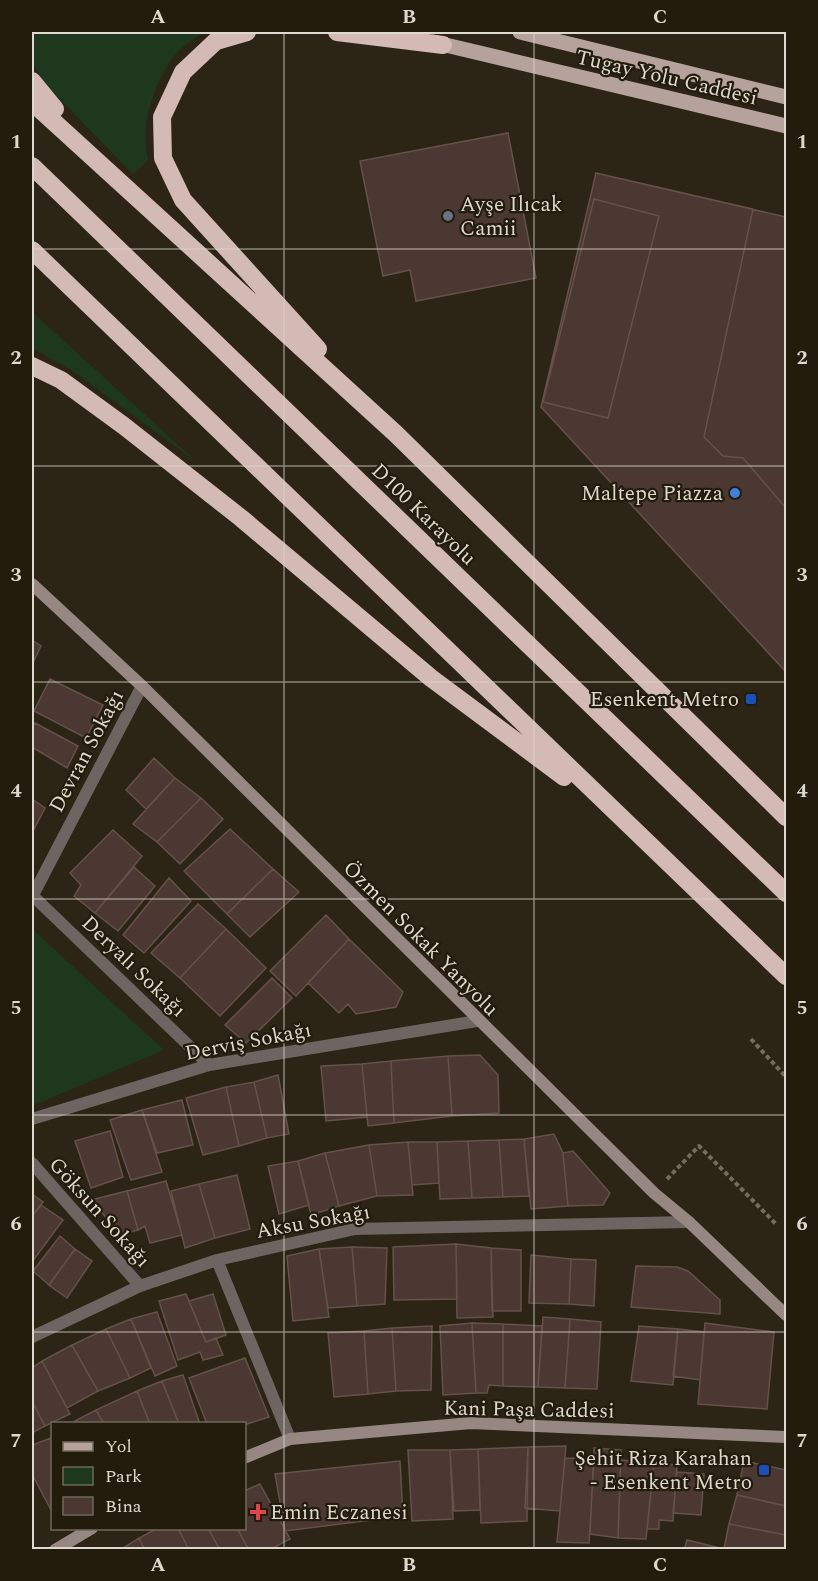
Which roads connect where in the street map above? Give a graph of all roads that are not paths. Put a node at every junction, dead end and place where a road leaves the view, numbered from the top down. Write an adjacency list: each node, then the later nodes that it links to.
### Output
1 (247, 32): 14 (highway)
2 (337, 32): 5 (highway)
3 (399, 32): 5 (main road, Tugay Yolu Caddesi)
4 (520, 32): 7 (main road, Tugay Yolu Caddesi)
5 (443, 45): 9 (main road, Tugay Yolu Caddesi)
6 (32, 81): 11 (highway)
7 (786, 97)
8 (32, 102): 11 (highway)
9 (786, 126)
10 (32, 166): 19 (highway, D100 Karayolu)
11 (165, 222): 14 (highway)
12 (32, 250): 18 (highway)
13 (32, 366): 18 (highway)
14 (396, 434): 17 (highway)
15 (32, 585): 16 (main road, Özmen Sokak Yanyolu)
16 (142, 686): 20 (street, Devran Sokağı); 22 (main road, Özmen Sokak Yanyolu)
17 (786, 817)
18 (624, 821): 21 (highway)
19 (786, 893)
20 (32, 896): 23 (street, Deryalı Sokağı)
21 (786, 976)
22 (477, 1021): 23 (street, Derviş Sokağı); 26 (main road, Özmen Sokak Yanyolu)
23 (209, 1065): 24 (street, Derviş Sokağı)
24 (32, 1119)
25 (32, 1163): 28 (street, Göksun Sokağı)
26 (689, 1222): 27 (street, Aksu Sokağı); 29 (main road, Özmen Sokak Yanyolu)
27 (217, 1260): 28 (street, Aksu Sokağı); 32 (street)
28 (140, 1286): 30 (street, Aksu Sokağı)
29 (786, 1315)
30 (32, 1337)
31 (785, 1435): 32 (main road, Kani Paşa Caddesi)
32 (290, 1439): 33 (main road, Kani Paşa Caddesi)
33 (246, 1457)
34 (89, 1530): 35 (main road)
35 (55, 1550)

